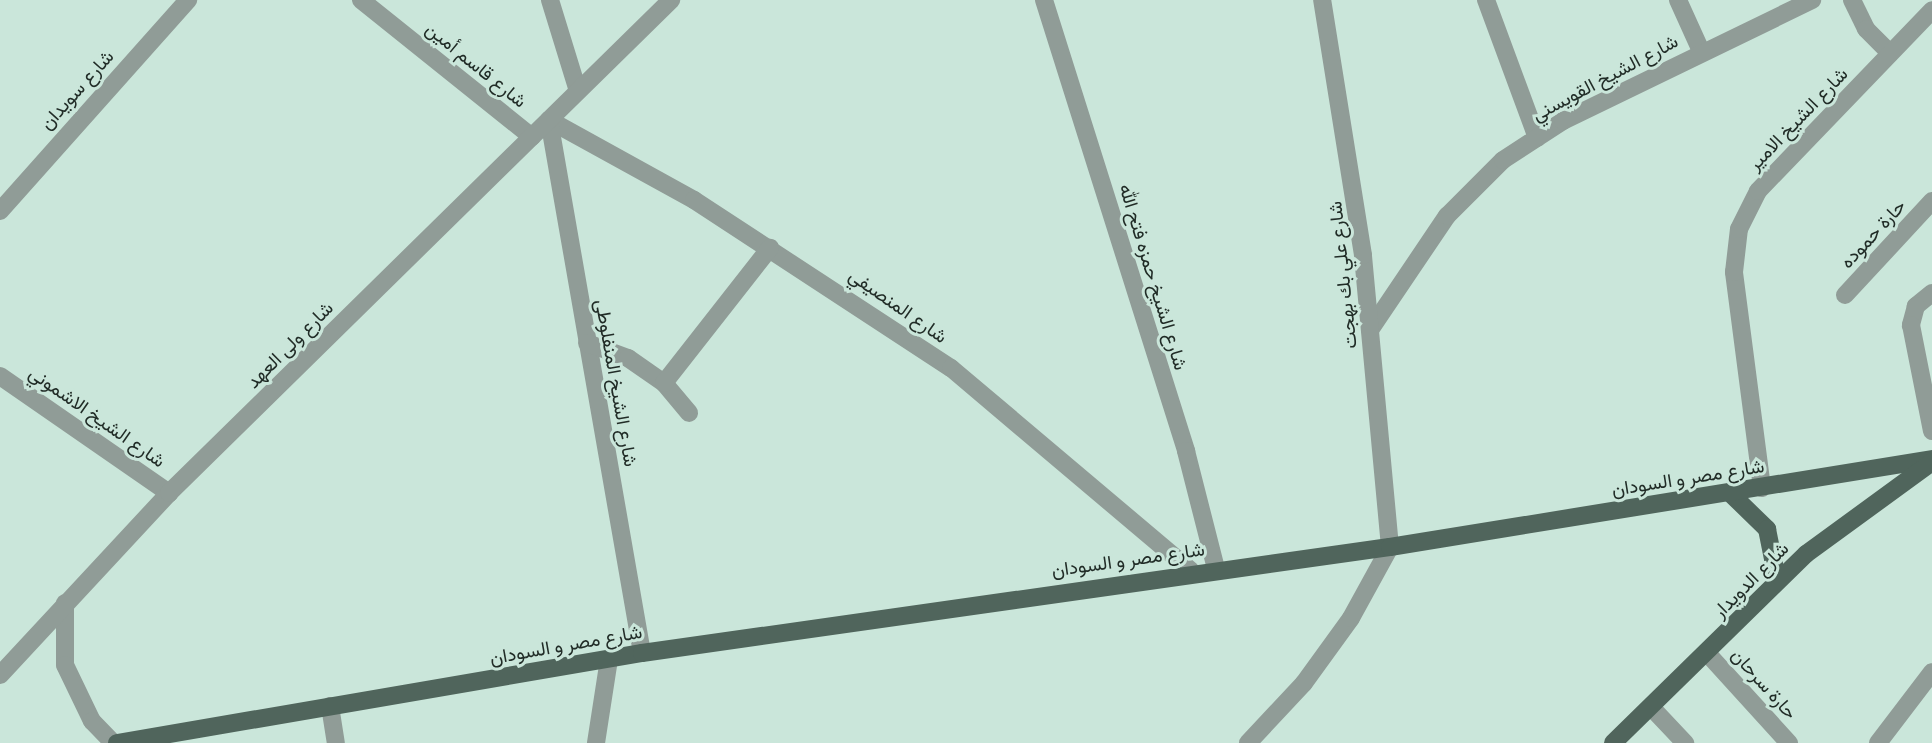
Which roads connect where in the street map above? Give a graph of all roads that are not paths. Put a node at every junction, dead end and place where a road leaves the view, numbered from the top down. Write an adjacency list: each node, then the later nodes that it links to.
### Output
1 (188, 0): 19 (street, شارع سويدان)
2 (361, 0): 16 (street, شارع قاسم أمين)
3 (550, 0): 14 (street)
4 (671, 0): 14 (street, شارع ولى العهد)
5 (1044, 0): 34 (street, شارع الشيخ حمزه فتح الله)
6 (1322, 0): 23 (street, شارع علي بك بهجت)
7 (1486, 0): 17 (street)
8 (1678, 0): 12 (street)
9 (1812, 0): 12 (street, شارع الشيخ القويسني)
10 (1852, 0): 13 (street)
11 (1932, 9): 13 (street, شارع الشيخ الامير)
12 (1701, 51): 17 (street, شارع الشيخ القويسني)
13 (1890, 53): 30 (street, شارع الشيخ الامير)
14 (578, 91): 15 (street, شارع ولى العهد)
15 (549, 120): 16 (street, شارع ولى العهد); 20 (street, شارع المنصيفي); 24 (street, شارع الشيخ المنفلوطى)
16 (532, 137): 31 (street, شارع ولى العهد)
17 (1537, 138): 23 (street, شارع الشيخ القويسني)
18 (1932, 201): 22 (street, حارة حموده)
19 (0, 211)
20 (770, 248): 26 (street); 35 (street, شارع المنصيفي)
21 (1932, 293): 28 (street)
22 (1845, 295)
23 (1370, 330): 33 (street, شارع علي بك بهجت)
24 (587, 343): 26 (street); 38 (street, شارع الشيخ المنفلوطى)
25 (0, 376): 31 (street, شارع الشيخ الاشموني)
26 (664, 383): 27 (street)
27 (689, 413)
28 (1932, 431)
29 (1932, 461): 30 (main road, شارع مصر و السودان); 36 (main road, شارع الدويدار)
30 (1762, 488): 32 (main road, شارع مصر و السودان)
31 (169, 493): 37 (street, شارع ولى العهد)
32 (1730, 493): 33 (main road, شارع مصر و السودان); 36 (main road)
33 (1390, 547): 34 (main road, شارع مصر و السودان); 48 (street)
34 (1216, 569): 35 (main road, شارع مصر و السودان)
35 (1191, 572): 38 (main road, شارع مصر و السودان)
36 (1777, 579): 39 (main road, شارع الدويدار)
37 (65, 603): 42 (street, شارع ولى العهد); 45 (street)
38 (642, 653): 40 (main road, شارع مصر و السودان)
39 (1707, 653): 44 (main road, شارع الدويدار); 51 (street, حارة سرحان)
40 (609, 659): 43 (main road, شارع مصر و السودان); 47 (street)
41 (1932, 672): 52 (street)
42 (0, 675)
43 (330, 706): 45 (main road, شارع مصر و السودان); 46 (street)
44 (1651, 707): 49 (main road, شارع الدويدار); 50 (street)
45 (115, 743)
46 (336, 743)
47 (596, 743)
48 (1248, 743)
49 (1613, 743)
50 (1685, 743)
51 (1789, 743)
52 (1878, 743)

